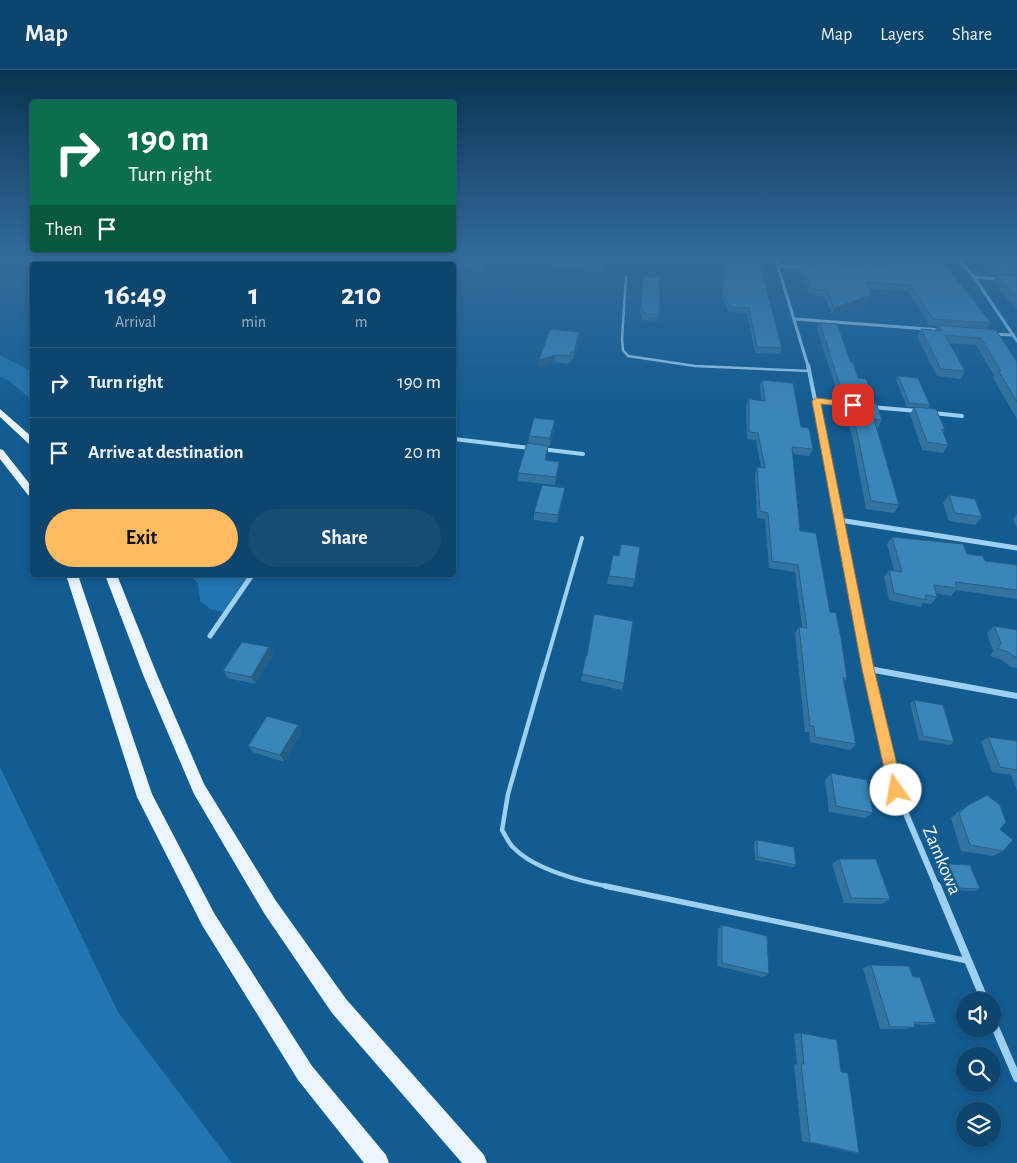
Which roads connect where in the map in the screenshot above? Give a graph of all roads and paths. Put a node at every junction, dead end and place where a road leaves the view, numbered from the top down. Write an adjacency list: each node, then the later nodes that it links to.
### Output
1 (624, 311): 9 (lane)
2 (792, 311): 4 (street, Zamkowa)
3 (997, 311): 7 (street)
4 (795, 319): 5 (street); 9 (street, Zamkowa)
5 (944, 330)
6 (983, 333): 7 (street)
7 (1013, 335): 8 (street)
8 (1017, 341)
9 (810, 371): 10 (street, Zamkowa)
10 (816, 401): 11 (street); 20 (street, Zamkowa)
11 (855, 405)
12 (865, 406): 14 (street)
13 (0, 412): 16 (main road)
14 (962, 416)
15 (456, 439): 18 (street)
16 (30, 440)
17 (0, 452): 19 (main road)
18 (583, 454)
19 (30, 490)
20 (839, 520): 22 (street); 27 (street, Zamkowa)
21 (582, 538): 29 (lane)
22 (1017, 548)
23 (73, 577): 33 (main road)
24 (112, 577): 34 (main road)
25 (251, 577): 26 (street)
26 (210, 636)
27 (868, 669): 28 (street); 29 (street, Zamkowa)
28 (1017, 696)
29 (968, 961): 30 (street, Zamkowa)
30 (981, 992)
31 (999, 1037): 32 (street)
32 (1017, 1078)
33 (378, 1163)
34 (476, 1163)

